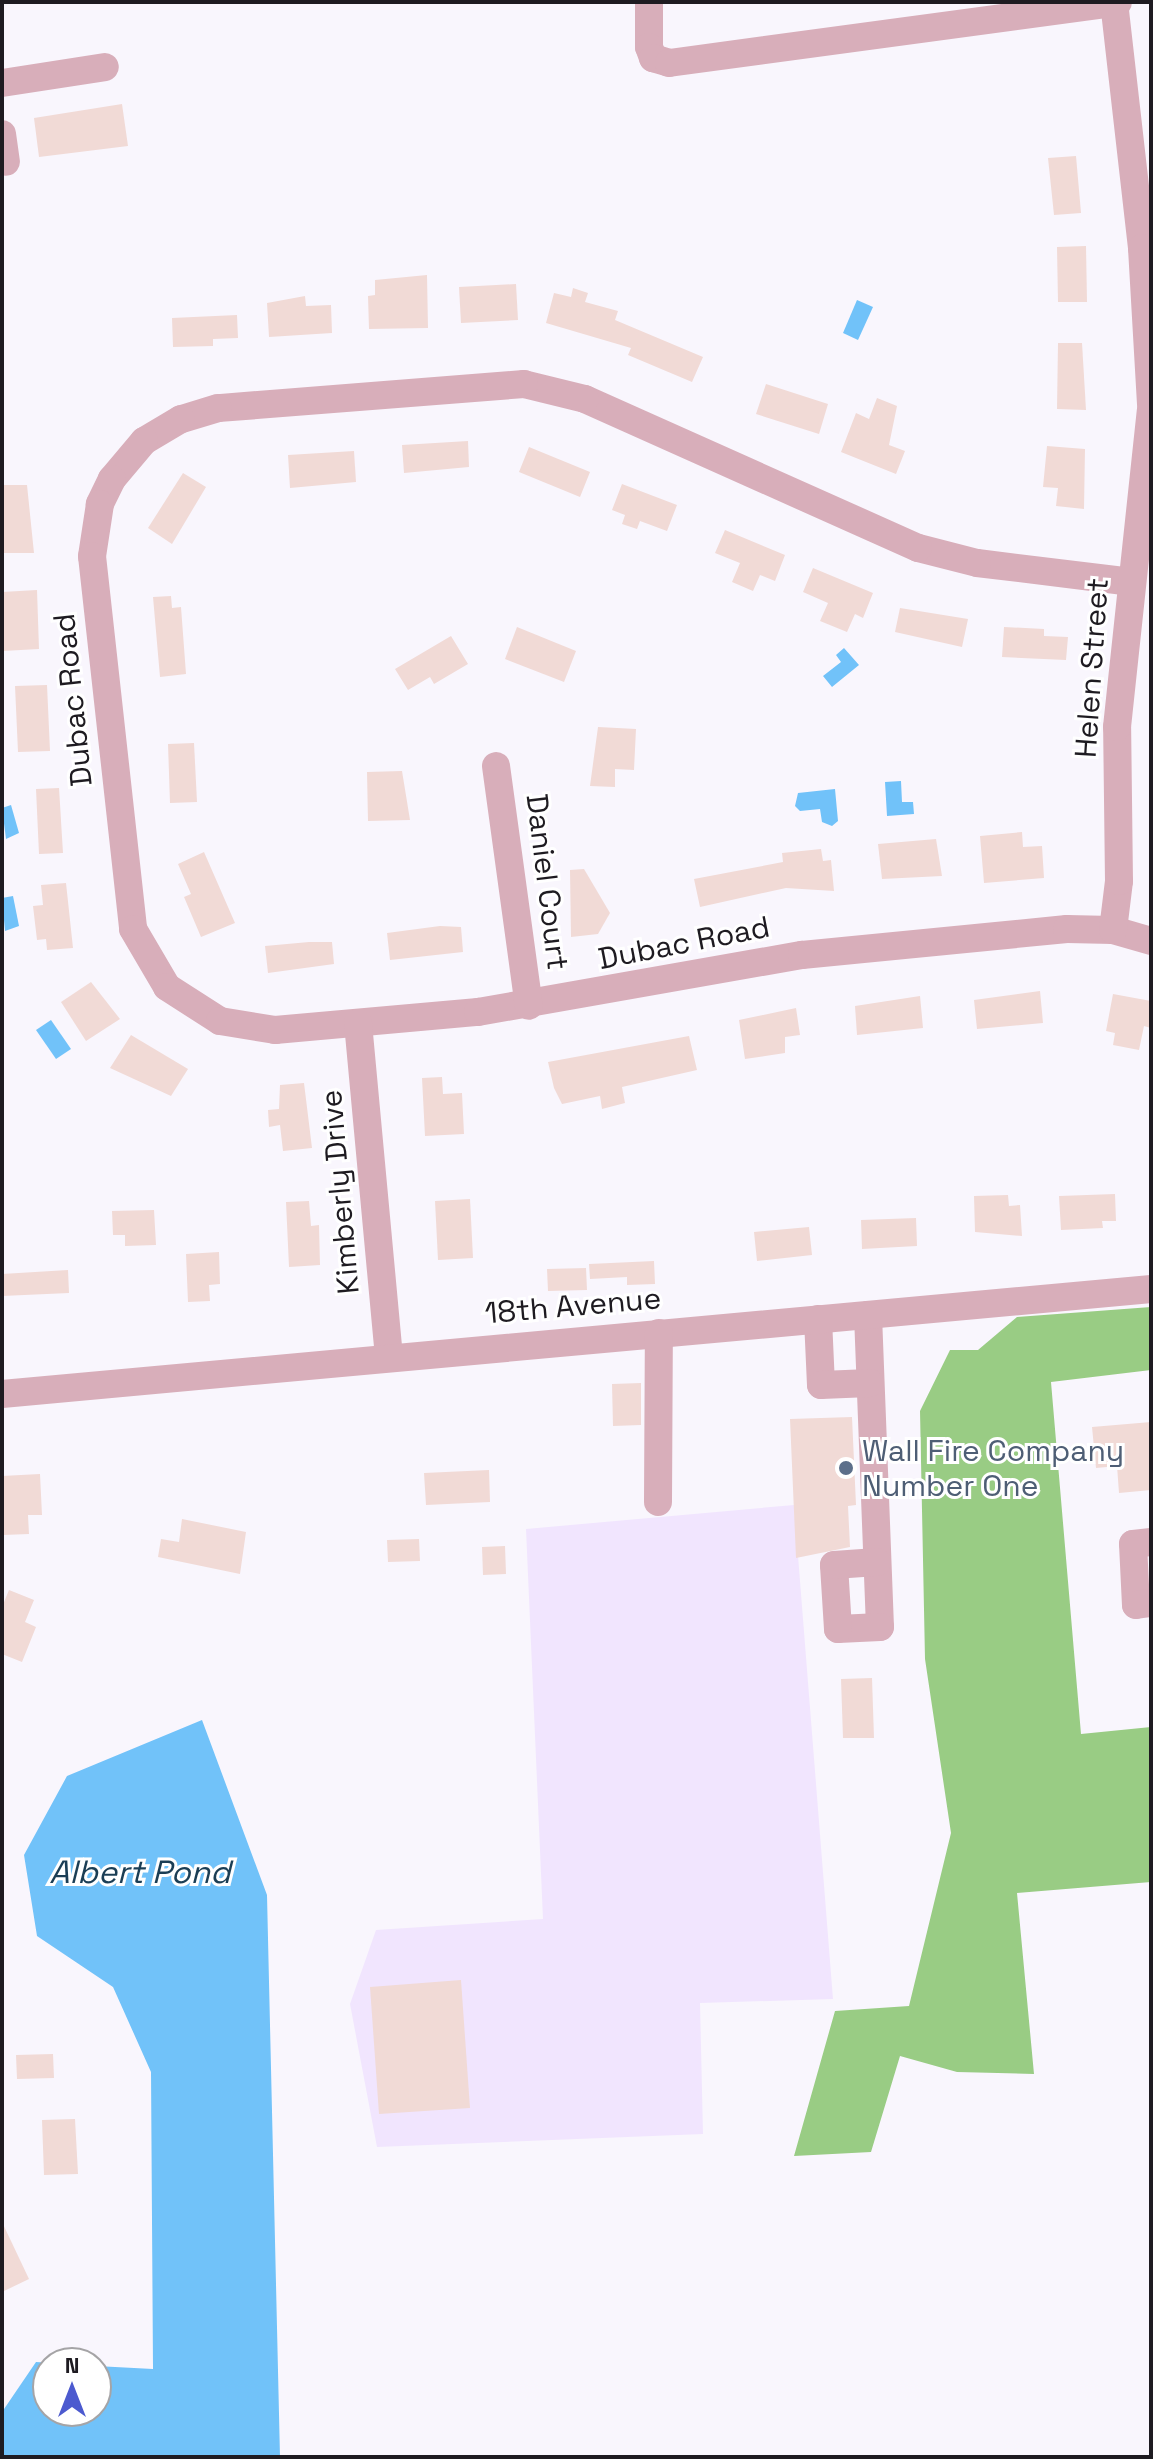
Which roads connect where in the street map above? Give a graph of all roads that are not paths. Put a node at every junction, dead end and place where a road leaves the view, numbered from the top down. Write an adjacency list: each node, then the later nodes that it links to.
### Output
1 (649, 2): 2 (street)
2 (1116, 2): 7 (street)
3 (105, 67): 4 (street)
4 (2, 83)
5 (2, 134): 6 (street)
6 (6, 162)
7 (1151, 405)
8 (1151, 411): 9 (street, Helen Street)
9 (1132, 582): 11 (street, Helen Street); 14 (street, Dubac Road)
10 (496, 766): 13 (street, Daniel Court)
11 (1113, 930): 12 (street, Dubac Road); 13 (street, Dubac Road)
12 (1151, 941)
13 (529, 1006): 14 (street, Dubac Road)
14 (358, 1023): 19 (street, Kimberly Drive)
15 (1151, 1289): 16 (street, 18th Avenue)
16 (868, 1315): 17 (street, 18th Avenue); 20 (street)
17 (818, 1319): 18 (street, 18th Avenue); 20 (street)
18 (659, 1333): 19 (street, 18th Avenue); 22 (street)
19 (389, 1355): 21 (street, 18th Avenue)
20 (870, 1383): 24 (street)
21 (2, 1394)
22 (658, 1502)
23 (1151, 1542): 25 (street)
24 (877, 1562)
25 (1151, 1603)

